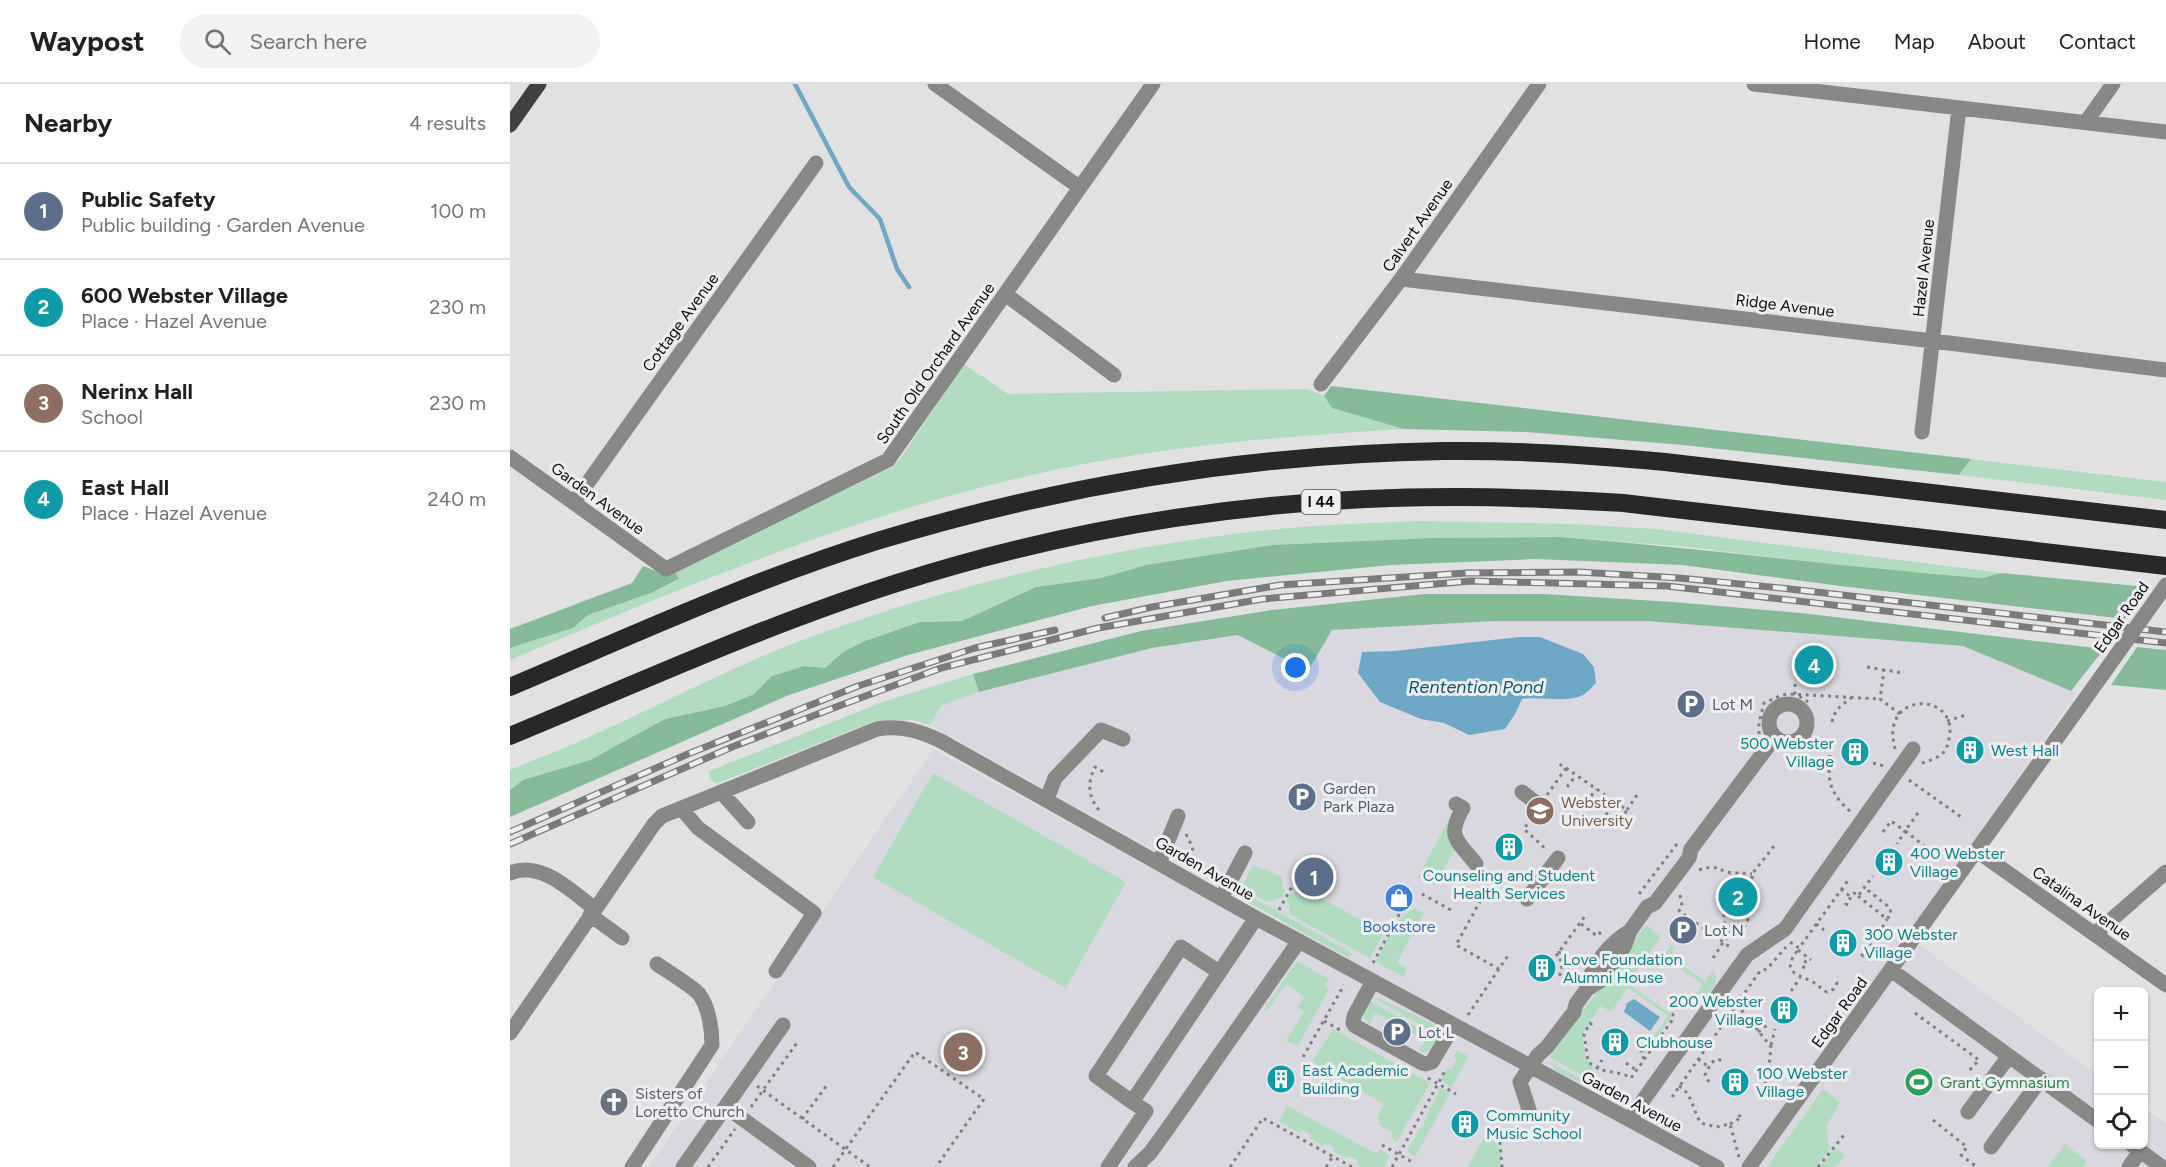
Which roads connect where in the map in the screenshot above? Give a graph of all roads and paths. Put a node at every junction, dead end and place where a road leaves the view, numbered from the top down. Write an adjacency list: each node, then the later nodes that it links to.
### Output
1 (539, 84): 10 (main road)
2 (935, 84): 13 (street)
3 (1153, 84): 13 (street, South Old Orchard Avenue)
4 (1539, 84): 14 (street, Calvert Avenue)
5 (1754, 84): 7 (street)
6 (2113, 84): 9 (street)
7 (1823, 88): 8 (street)
8 (1959, 108): 9 (street); 16 (street, Hazel Avenue)
9 (2086, 122): 11 (street)
10 (510, 125)
11 (2166, 132)
12 (816, 163): 22 (street, Cottage Avenue)
13 (1079, 187): 15 (street, South Old Orchard Avenue)
14 (1401, 279): 16 (street, Ridge Avenue); 19 (street, Calvert Avenue)
15 (1005, 294): 18 (street); 25 (street, South Old Orchard Avenue)
16 (1932, 341): 17 (street, Ridge Avenue); 20 (street, Hazel Avenue)
17 (2166, 370)
18 (1114, 375)
19 (1321, 384)
20 (1922, 432)
21 (510, 457): 22 (street, Garden Avenue)
22 (573, 502): 25 (street, Garden Avenue)
23 (2166, 520): 31 (highway)
24 (2166, 566): 38 (highway, I 44)
25 (666, 569)
26 (2166, 585): 71 (street, Edgar Road, bridge)
27 (1868, 666): 28 (path)
28 (1884, 670): 29 (path); 34 (path)
29 (1904, 673)
30 (1795, 684): 33 (path)
31 (510, 687)
32 (1851, 698): 37 (path)
33 (1800, 710): 39 (street); 39 (street)
34 (1900, 714)
35 (1966, 715): 36 (path)
36 (1947, 721)
37 (1832, 722)
38 (510, 736)
39 (1775, 737): 152 (street)
40 (1123, 738): 51 (street)
41 (1831, 740): 62 (path)
42 (1913, 749): 175 (street)
43 (1566, 768): 45 (path)
44 (1105, 773): 57 (path)
45 (1576, 775): 46 (path); 47 (path)
46 (1567, 787)
47 (1596, 789): 52 (path); 53 (path)
48 (721, 792): 51 (street, Garden Avenue); 56 (street, Garden Avenue); 64 (street)
49 (1522, 792): 55 (street)
50 (1639, 792): 58 (path)
51 (1047, 799): 75 (street, Garden Avenue)
52 (1587, 802)
53 (1614, 802): 58 (path); 60 (path)
54 (1456, 804): 76 (street)
55 (1540, 806)
56 (681, 808): 96 (street, Garden Avenue); 121 (street)
57 (1099, 810)
58 (1627, 810): 63 (path)
59 (1918, 813): 66 (path)
60 (1606, 815)
61 (1178, 816): 75 (street)
62 (1855, 816)
63 (1622, 818)
64 (748, 822)
65 (1185, 831): 74 (path)
66 (1905, 831): 67 (path); 68 (path); 70 (path)
67 (1883, 832)
68 (1897, 844)
69 (1774, 846): 77 (path)
70 (1927, 848)
71 (1977, 851): 105 (street, Catalina Avenue); 120 (street, Edgar Road)
72 (1245, 852): 90 (street)
73 (1558, 858): 92 (street)
74 (1191, 862)
75 (1159, 863): 90 (street, Garden Avenue)
76 (1476, 864)
77 (1696, 871)
78 (2166, 872): 105 (street)
79 (510, 873): 96 (street)
80 (1495, 874): 119 (path)
81 (1874, 876): 85 (path)
82 (1849, 879): 86 (path)
83 (1294, 881): 94 (path)
84 (1681, 887): 108 (path)
85 (1864, 888): 89 (path); 101 (path)
86 (1842, 890): 91 (path); 102 (path)
87 (1422, 894): 95 (path)
88 (1409, 896): 117 (path)
89 (1858, 896): 91 (path); 101 (path)
90 (1222, 897): 100 (street, Garden Avenue)
91 (1851, 897): 93 (path)
92 (1527, 899)
93 (1848, 905)
94 (1278, 910)
95 (1451, 910)
96 (592, 912): 106 (street); 140 (street)
97 (1724, 914): 103 (path)
98 (1585, 916): 111 (path)
99 (1749, 917): 103 (path)
100 (1256, 918): 107 (street, Garden Avenue); 122 (street)
101 (1887, 919): 113 (path)
102 (1816, 924): 104 (path); 110 (path)
103 (1732, 929): 108 (path)
104 (1824, 930)
105 (2095, 934): 128 (street, Catalina Avenue)
106 (622, 938)
107 (1299, 941): 125 (street, Garden Avenue); 178 (street)
108 (1724, 943): 109 (path); 115 (path)
109 (1730, 947)
110 (1798, 950): 118 (path); 124 (path); 131 (path)
111 (1559, 951): 114 (path); 123 (path)
112 (1509, 954): 119 (path)
113 (1861, 954)
114 (1556, 956)
115 (1713, 958)
116 (657, 963): 190 (street)
117 (1373, 963)
118 (1805, 968)
119 (1499, 969): 133 (path)
120 (1891, 970): 144 (street); 188 (street, Edgar Road)
121 (776, 971)
122 (1219, 972): 166 (street); 166 (street)
123 (1570, 978)
124 (1800, 978): 126 (path); 129 (path)
125 (1373, 981): 136 (street, Garden Avenue); 136 (street)
126 (1835, 981)
127 (1344, 985): 145 (path)
128 (2166, 985)
129 (1791, 992)
130 (1683, 1000): 147 (path)
131 (1736, 1005): 139 (path); 146 (path)
132 (1915, 1012): 156 (path)
133 (1468, 1015)
134 (1768, 1024): 139 (path)
135 (783, 1025): 157 (street)
136 (1454, 1025): 152 (street, Garden Avenue)
137 (1592, 1025): 154 (path)
138 (1775, 1029): 143 (path)
139 (1758, 1032): 143 (path)
140 (510, 1033)
141 (799, 1040): 164 (path)
142 (1646, 1045): 147 (path)
143 (1771, 1047): 160 (path)
144 (2009, 1056): 158 (street); 168 (street)
145 (1303, 1057)
146 (1698, 1058): 153 (path); 163 (path)
147 (1644, 1059): 155 (path)
148 (1602, 1060): 154 (path)
149 (1724, 1062): 153 (path)
150 (1626, 1064): 155 (path)
151 (1448, 1065): 186 (path)
152 (1529, 1066): 171 (street); 175 (street, Garden Avenue)
153 (1709, 1067): 161 (path)
154 (1597, 1069): 155 (path); 159 (path)
155 (1636, 1070)
156 (1969, 1071)
157 (746, 1078): 164 (path); 167 (street)
158 (2041, 1079): 172 (street); 182 (street)
159 (1588, 1081)
160 (1762, 1081)
161 (1709, 1082)
162 (827, 1085): 174 (path)
163 (1678, 1086): 165 (path); 177 (path)
164 (763, 1090): 173 (path); 174 (path)
165 (1672, 1097)
166 (1132, 1102): 169 (street)
167 (726, 1107): 173 (street); 191 (street)
168 (1968, 1112)
169 (1144, 1115): 178 (street); 197 (street)
170 (1738, 1115): 177 (path)
171 (1531, 1116)
172 (2094, 1118)
173 (742, 1119): 192 (path); 193 (street)
174 (802, 1119): 183 (path)
175 (1629, 1120): 204 (street, Garden Avenue)
176 (1934, 1120): 206 (path)
177 (1731, 1124): 188 (path)
178 (1166, 1131): 198 (street)
179 (1844, 1135): 205 (path)
180 (1500, 1142): 203 (path)
181 (1382, 1145): 186 (path)
182 (1992, 1147)
183 (846, 1149): 194 (path); 195 (path); 196 (path)
184 (2135, 1149): 207 (street)
185 (2136, 1149): 208 (street)
186 (1399, 1154): 189 (path); 202 (path)
187 (1333, 1156): 199 (path); 200 (path); 201 (path)
188 (1744, 1162)
189 (1414, 1163)
190 (632, 1167)
191 (683, 1167)
192 (708, 1167)
193 (809, 1167)
194 (833, 1167)
195 (870, 1167)
196 (936, 1167)
197 (1108, 1167)
198 (1135, 1167)
199 (1230, 1167)
200 (1326, 1167)
201 (1352, 1167)
202 (1392, 1167)
203 (1502, 1167)
204 (1717, 1167)
205 (1818, 1167)
206 (1977, 1167)
207 (2129, 1167)
208 (2162, 1167)

